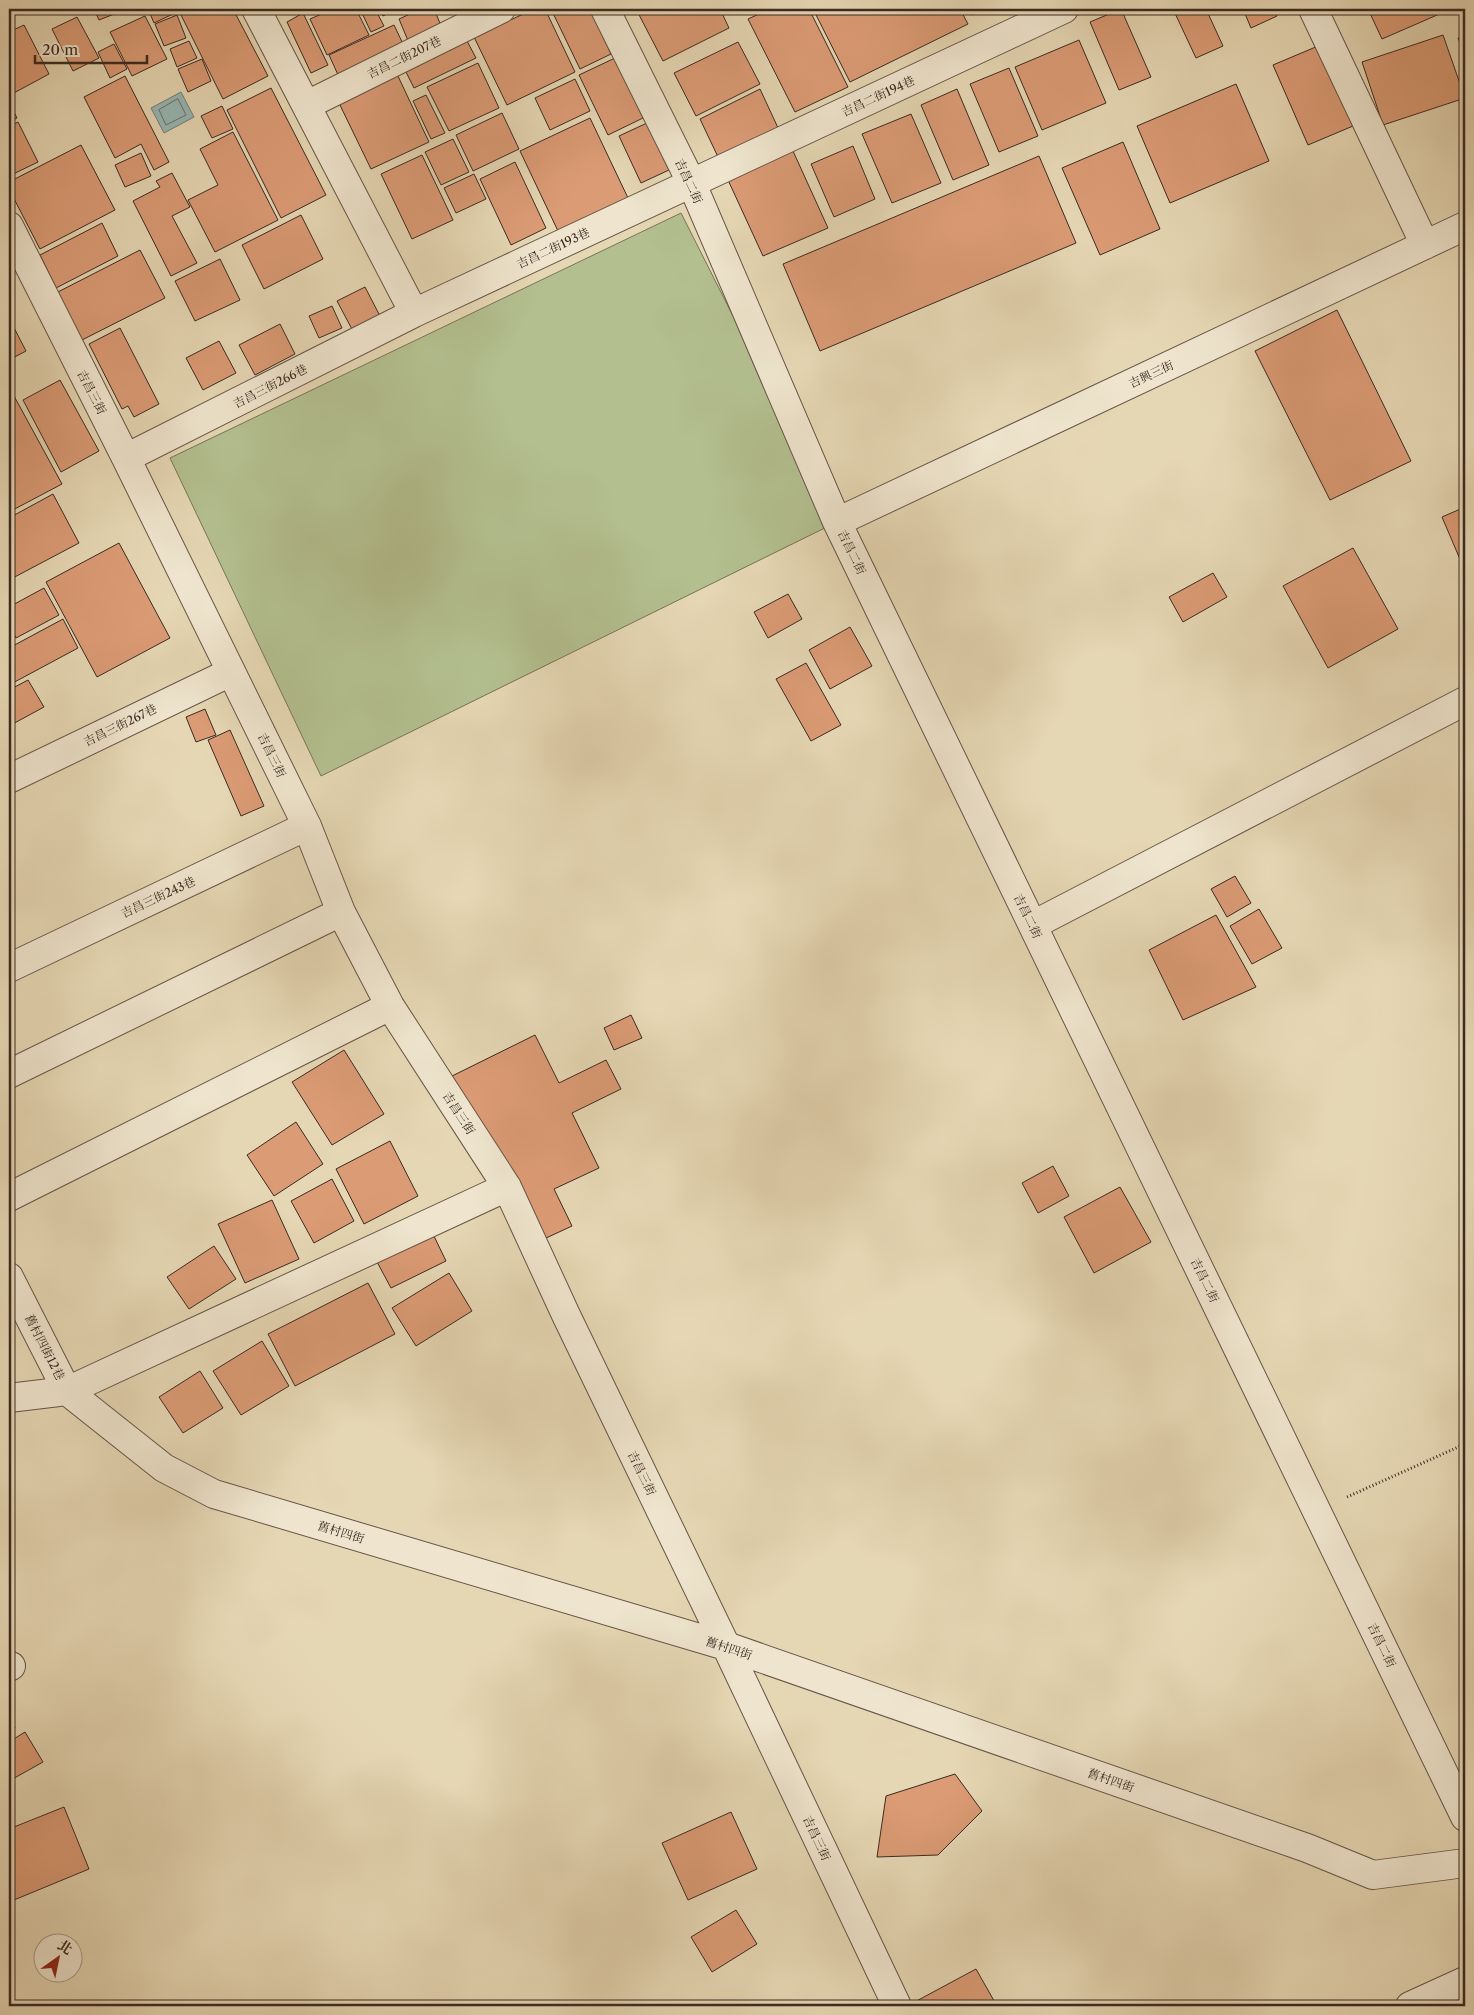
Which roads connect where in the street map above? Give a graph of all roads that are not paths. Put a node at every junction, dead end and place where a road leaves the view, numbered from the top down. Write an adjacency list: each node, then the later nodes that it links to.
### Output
1 (256, 9): 6 (street)
2 (501, 9): 6 (street, 吉昌二街207巷)
3 (605, 9): 7 (street, 吉昌二街)
4 (1064, 9): 7 (street, 吉昌二街194巷)
5 (1313, 9): 10 (street)
6 (307, 105): 11 (street)
7 (692, 184): 11 (street, 吉昌二街193巷); 13 (street, 吉昌二街)
8 (1465, 226): 10 (street, 吉興三街)
9 (11, 238): 12 (street, 吉昌三街)
10 (1425, 245): 13 (street, 吉興三街)
11 (414, 313): 12 (street, 吉昌三街266巷)
12 (126, 458): 14 (street, 吉昌三街)
13 (837, 522): 19 (street, 吉昌二街)
14 (231, 672): 16 (street, 吉昌三街267巷); 17 (street, 吉昌三街)
15 (1465, 702): 19 (street)
16 (9, 779)
17 (307, 826): 18 (street, 吉昌三街); 20 (street, 吉昌三街243巷)
18 (341, 912): 21 (street, 吉昌三街); 22 (street)
19 (1033, 925): 29 (street, 吉昌二街)
20 (9, 968)
21 (390, 1006): 23 (street, 吉昌三街); 24 (street)
22 (9, 1074)
23 (507, 1187): 26 (street); 28 (street, 吉昌三街)
24 (9, 1197)
25 (9, 1277): 26 (street, 舊村四街12巷)
26 (68, 1391): 27 (street); 28 (street, 舊村四街)
27 (9, 1398)
28 (726, 1646): 30 (street, 舊村四街); 32 (street, 吉昌三街)
29 (1465, 1817)
30 (1465, 1863)
31 (1465, 1981): 33 (street)
32 (897, 2006)
33 (1410, 2006)

